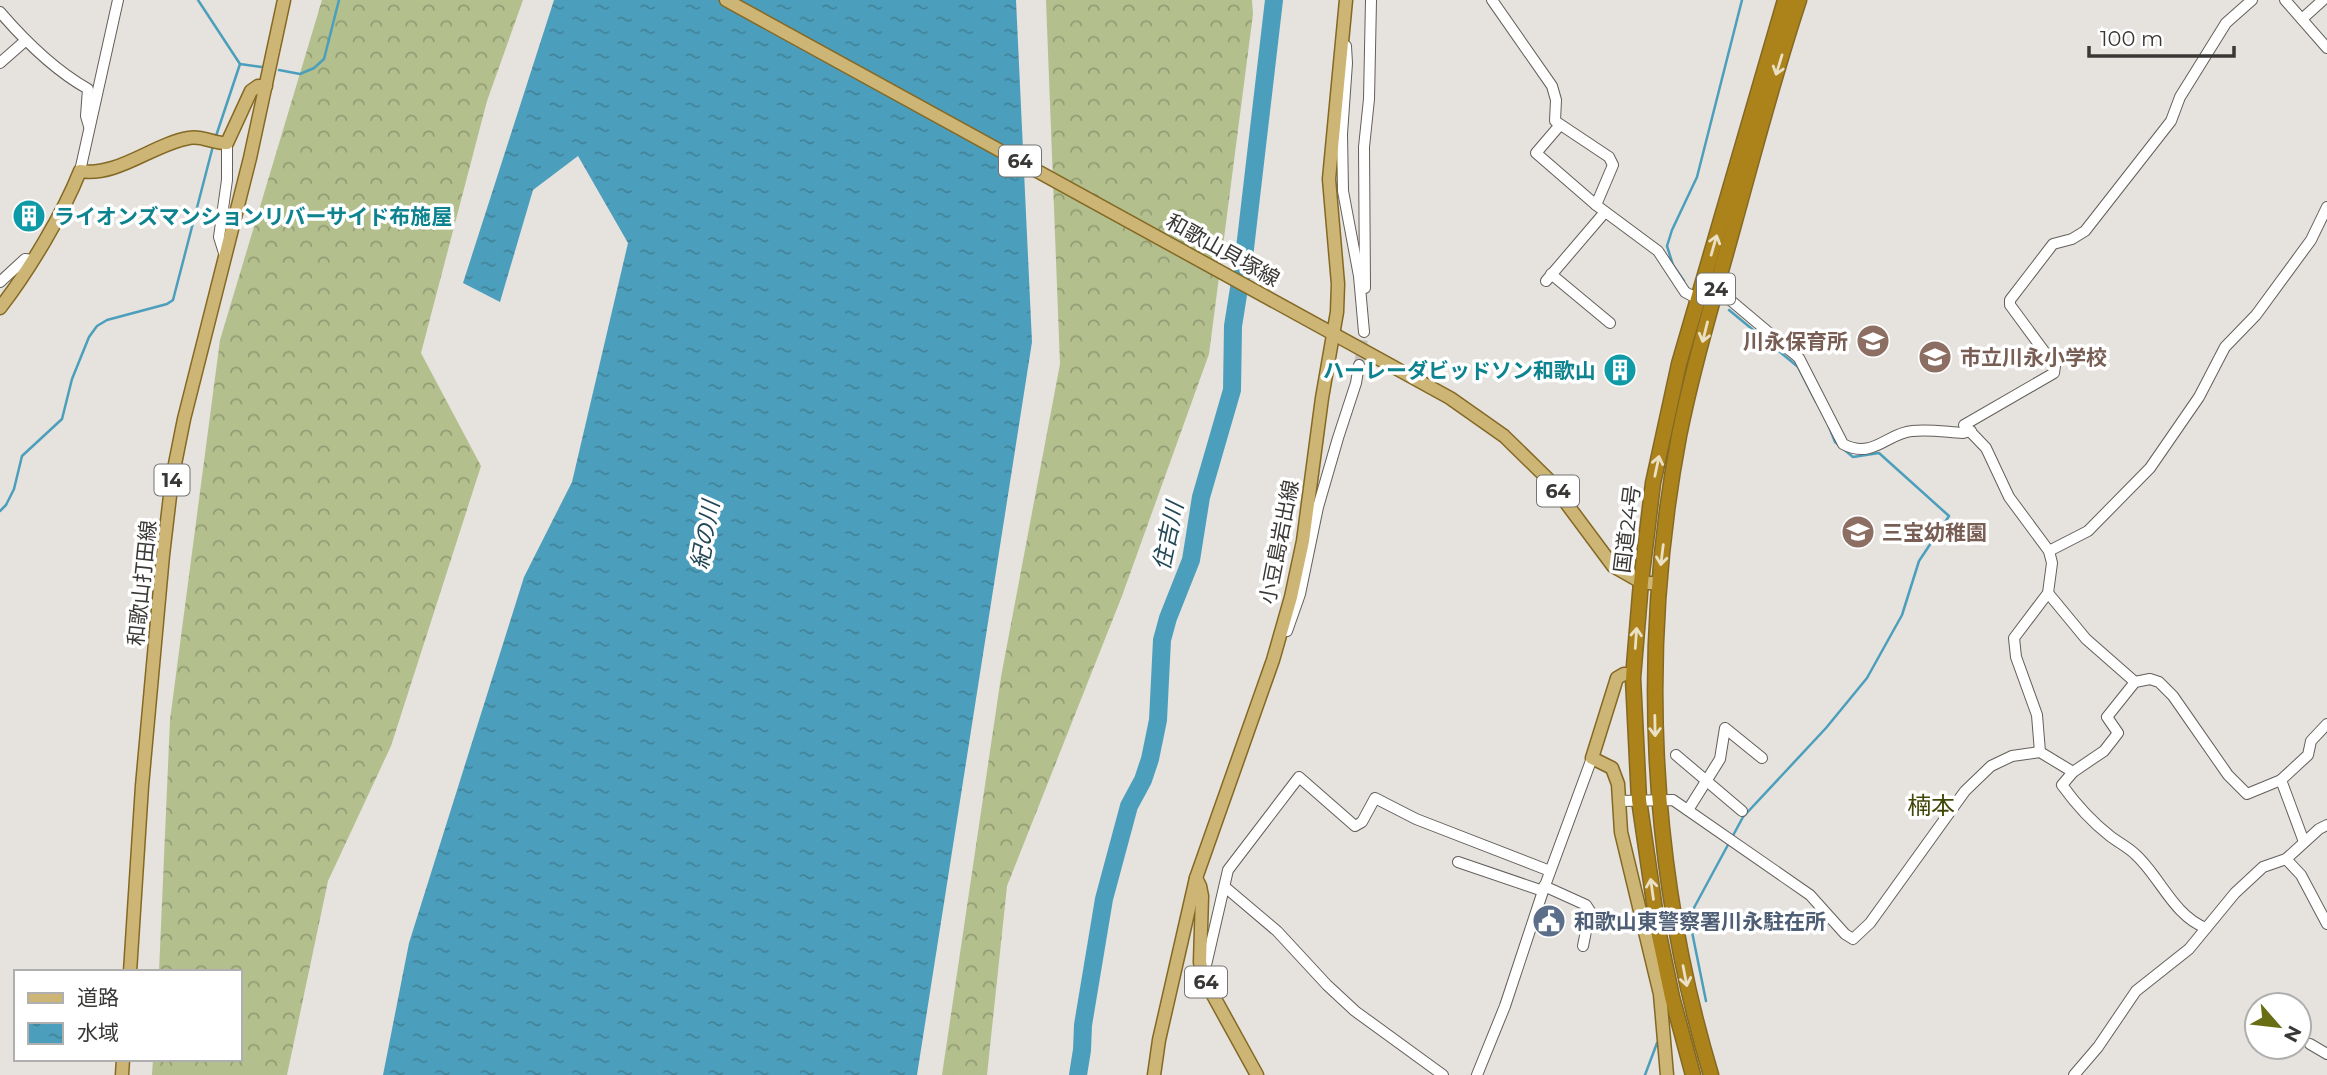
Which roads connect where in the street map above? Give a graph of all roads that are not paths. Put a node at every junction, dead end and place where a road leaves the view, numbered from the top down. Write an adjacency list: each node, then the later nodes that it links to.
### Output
1 (118, 0): 20 (street)
2 (284, 0): 18 (main road, 和歌山打田線 / 14)
3 (726, 0): 34 (main road, 和歌山貝塚線 / 64)
4 (1346, 0): 14 (main road, 小豆島岩出線)
5 (1371, 0): 30 (street)
6 (1492, 0): 19 (street)
7 (1785, 0): 29 (highway, 国道24号 / 24, one-way to 7)
8 (1799, 0): 28 (highway, 国道24号 / 24, one-way to 28)
9 (2252, 0): 36 (street)
10 (2285, 0): 13 (street)
11 (2323, 0): 13 (street)
12 (0, 12): 15 (street)
13 (2302, 19): 16 (street)
14 (1343, 22): 30 (street); 34 (main road, 小豆島岩出線)
15 (24, 41): 17 (street); 20 (street)
16 (2327, 48)
17 (0, 62)
18 (266, 86): 21 (main road); 25 (main road, 和歌山打田線 / 14)
19 (1560, 125): 24 (street); 24 (street)
20 (90, 130): 22 (street)
21 (224, 143): 22 (main road); 25 (street)
22 (80, 171): 26 (main road)
23 (2327, 207): 37 (street)
24 (1600, 209): 29 (street); 32 (street)
25 (225, 256): 68 (main road, 和歌山打田線 / 14)
26 (32, 260): 27 (street); 31 (main road)
27 (0, 282)
28 (1714, 298): 29 (street); 36 (street); 39 (highway, 国道24号 / 24, one-way to 39)
29 (1698, 299): 38 (highway, 国道24号 / 24, one-way to 29)
30 (1362, 302): 33 (street)
31 (0, 308)
32 (1610, 323)
33 (1364, 332)
34 (1334, 333): 38 (main road, 和歌山貝塚線 / 64); 41 (main road, 小豆島岩出線)
35 (1359, 365): 41 (street)
36 (1971, 431): 37 (street)
37 (2049, 551): 40 (street)
38 (1641, 582): 39 (main road, 和歌山貝塚線 / 64); 42 (highway, 国道24号 / 24, one-way to 38)
39 (1659, 584): 53 (highway, 国道24号 / 24, one-way to 53)
40 (2048, 593): 43 (street); 45 (street)
41 (1273, 660): 62 (main road, 小豆島岩出線)
42 (1633, 675): 47 (main road); 52 (highway, 国道24号 / 24)
43 (2135, 682): 49 (street); 50 (street)
44 (2327, 724): 50 (street)
45 (2040, 751): 49 (street); 55 (street)
46 (1676, 755): 51 (street)
47 (1592, 758): 54 (main road); 61 (street)
48 (1762, 758): 51 (street)
49 (2073, 772): 66 (street)
50 (2281, 780): 58 (street)
51 (1707, 781): 55 (street); 56 (street)
52 (1639, 800): 53 (street); 54 (street); 75 (highway, 国道24号 / 24, one-way to 52)
53 (1660, 800): 55 (street); 76 (highway, 国道24号 / 24, one-way to 76)
54 (1619, 801): 74 (main road)
55 (1688, 810)
56 (1742, 811)
57 (2327, 825): 58 (street)
58 (2304, 842): 59 (street)
59 (2286, 859): 65 (street); 66 (street)
60 (1458, 863): 64 (street)
61 (1550, 871): 63 (street); 64 (street)
62 (1196, 878): 69 (main road, 64); 70 (main road, 小豆島岩出線)
63 (1225, 887): 69 (street); 72 (street)
64 (1543, 889): 67 (street); 73 (street)
65 (2327, 924)
66 (2206, 928): 77 (street)
67 (1583, 946)
68 (130, 970)
69 (1203, 977): 71 (main road, 64)
70 (1154, 1075)
71 (1257, 1075)
72 (1443, 1075)
73 (1477, 1075)
74 (1667, 1075)
75 (1693, 1075)
76 (1710, 1075)
77 (2074, 1075)

